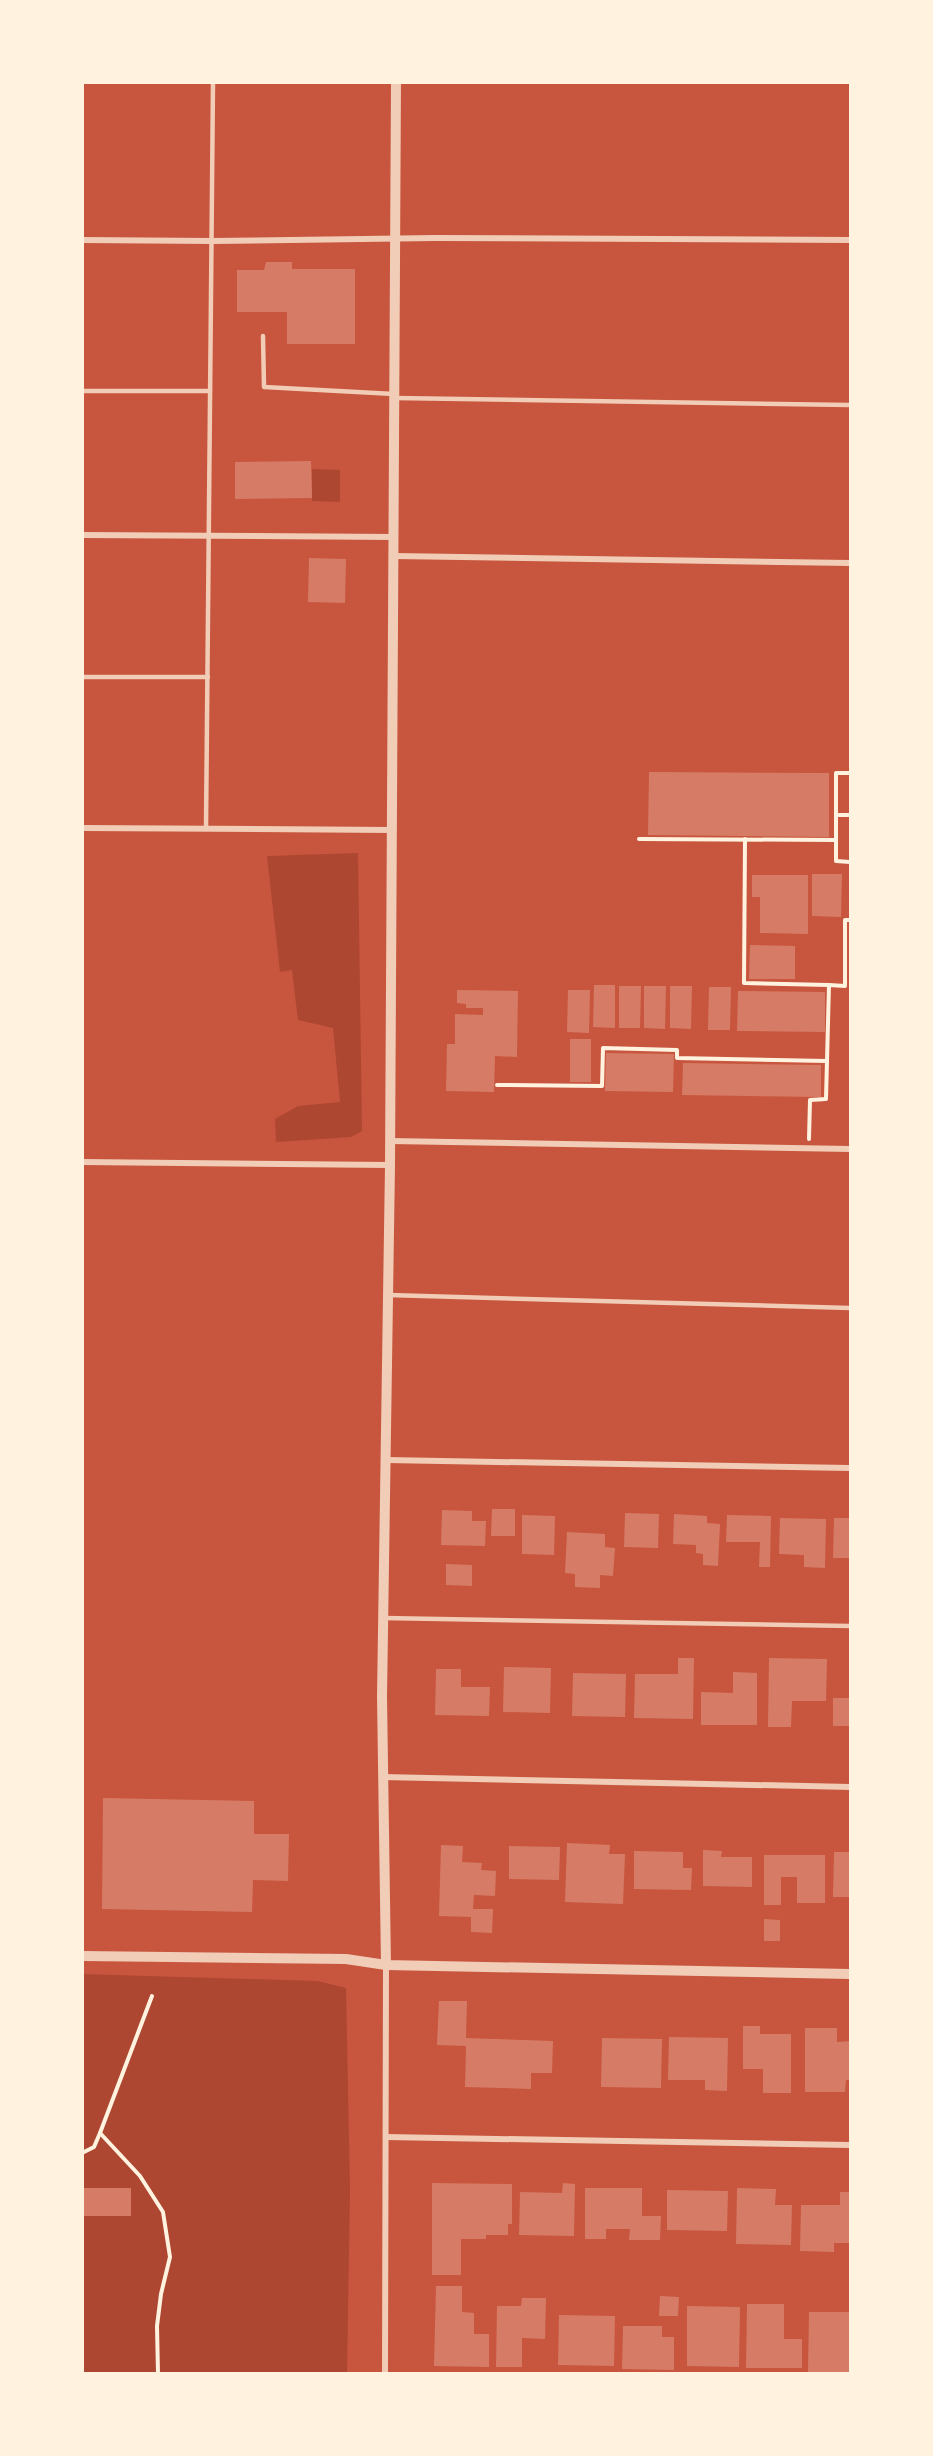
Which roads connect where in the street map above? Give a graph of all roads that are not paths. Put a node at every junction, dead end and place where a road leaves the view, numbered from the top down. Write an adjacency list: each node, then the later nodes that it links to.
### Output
1 (213, 82): 6 (lane)
2 (396, 82): 3 (street)
3 (395, 238): 5 (street); 6 (street); 10 (street)
4 (82, 240): 6 (street)
5 (850, 240)
6 (212, 241): 9 (lane)
7 (263, 336): 10 (lane)
8 (82, 391): 9 (lane)
9 (210, 391): 13 (lane)
10 (395, 396): 11 (lane); 14 (street)
11 (850, 405)
12 (82, 534): 13 (street)
13 (209, 536): 14 (street); 18 (lane)
14 (394, 537): 15 (street)
15 (394, 556): 16 (street); 21 (street)
16 (850, 563)
17 (82, 677): 18 (lane)
18 (208, 677): 20 (lane)
19 (82, 828): 20 (street)
20 (206, 828): 21 (street)
21 (392, 830): 22 (street)
22 (390, 1141): 23 (street); 25 (street)
23 (850, 1149)
24 (82, 1162): 25 (street)
25 (390, 1164): 26 (street)
26 (388, 1295): 27 (lane); 28 (street)
27 (850, 1308)
28 (386, 1460): 29 (street); 30 (street)
29 (850, 1468)
30 (383, 1618): 31 (lane); 32 (street)
31 (850, 1626)
32 (382, 1777): 33 (street); 35 (street)
33 (850, 1787)
34 (82, 1956): 35 (street)
35 (386, 1965): 36 (street); 37 (street)
36 (850, 1974)
37 (386, 2137): 38 (street); 39 (street)
38 (850, 2145)
39 (385, 2373)

